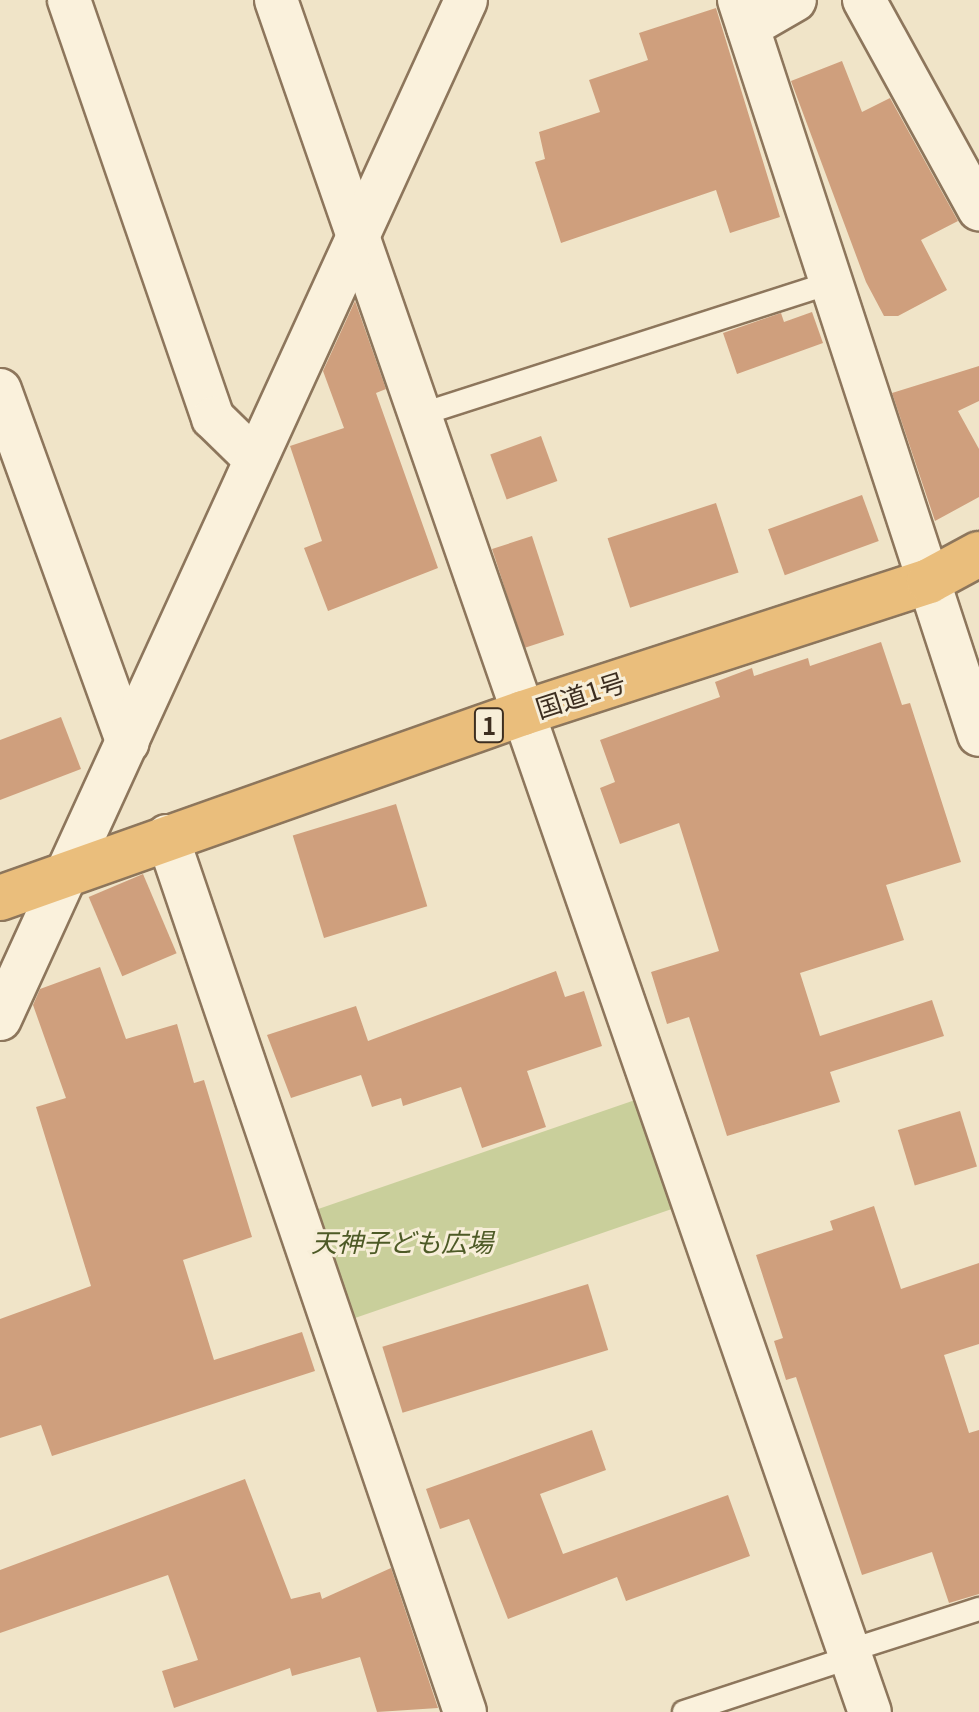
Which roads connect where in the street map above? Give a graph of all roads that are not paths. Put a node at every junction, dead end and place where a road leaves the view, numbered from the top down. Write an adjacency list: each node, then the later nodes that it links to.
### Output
1 (69, 0): 12 (street)
2 (276, 0): 8 (street)
3 (466, 0): 8 (street)
4 (795, 0): 6 (street)
5 (864, 0): 7 (street)
6 (743, 14): 9 (street)
7 (979, 209)
8 (357, 241): 11 (street); 12 (street)
9 (829, 283): 11 (lane); 14 (street)
10 (0, 390): 17 (street)
11 (419, 415): 15 (street)
12 (254, 458): 17 (street)
13 (979, 554): 14 (highway, 国道1号 / 1)
14 (929, 581): 15 (highway, 国道1号 / 1); 16 (street)
15 (523, 713): 18 (highway, 国道1号 / 1); 23 (street)
16 (979, 735)
17 (128, 743): 19 (street)
18 (167, 836): 19 (highway, 国道1号 / 1); 24 (street)
19 (68, 870): 20 (highway, 国道1号 / 1); 21 (street)
20 (0, 898)
21 (0, 1019)
22 (979, 1609): 23 (lane)
23 (850, 1654): 25 (lane); 26 (street)
24 (465, 1712)
25 (684, 1712)
26 (870, 1712)

